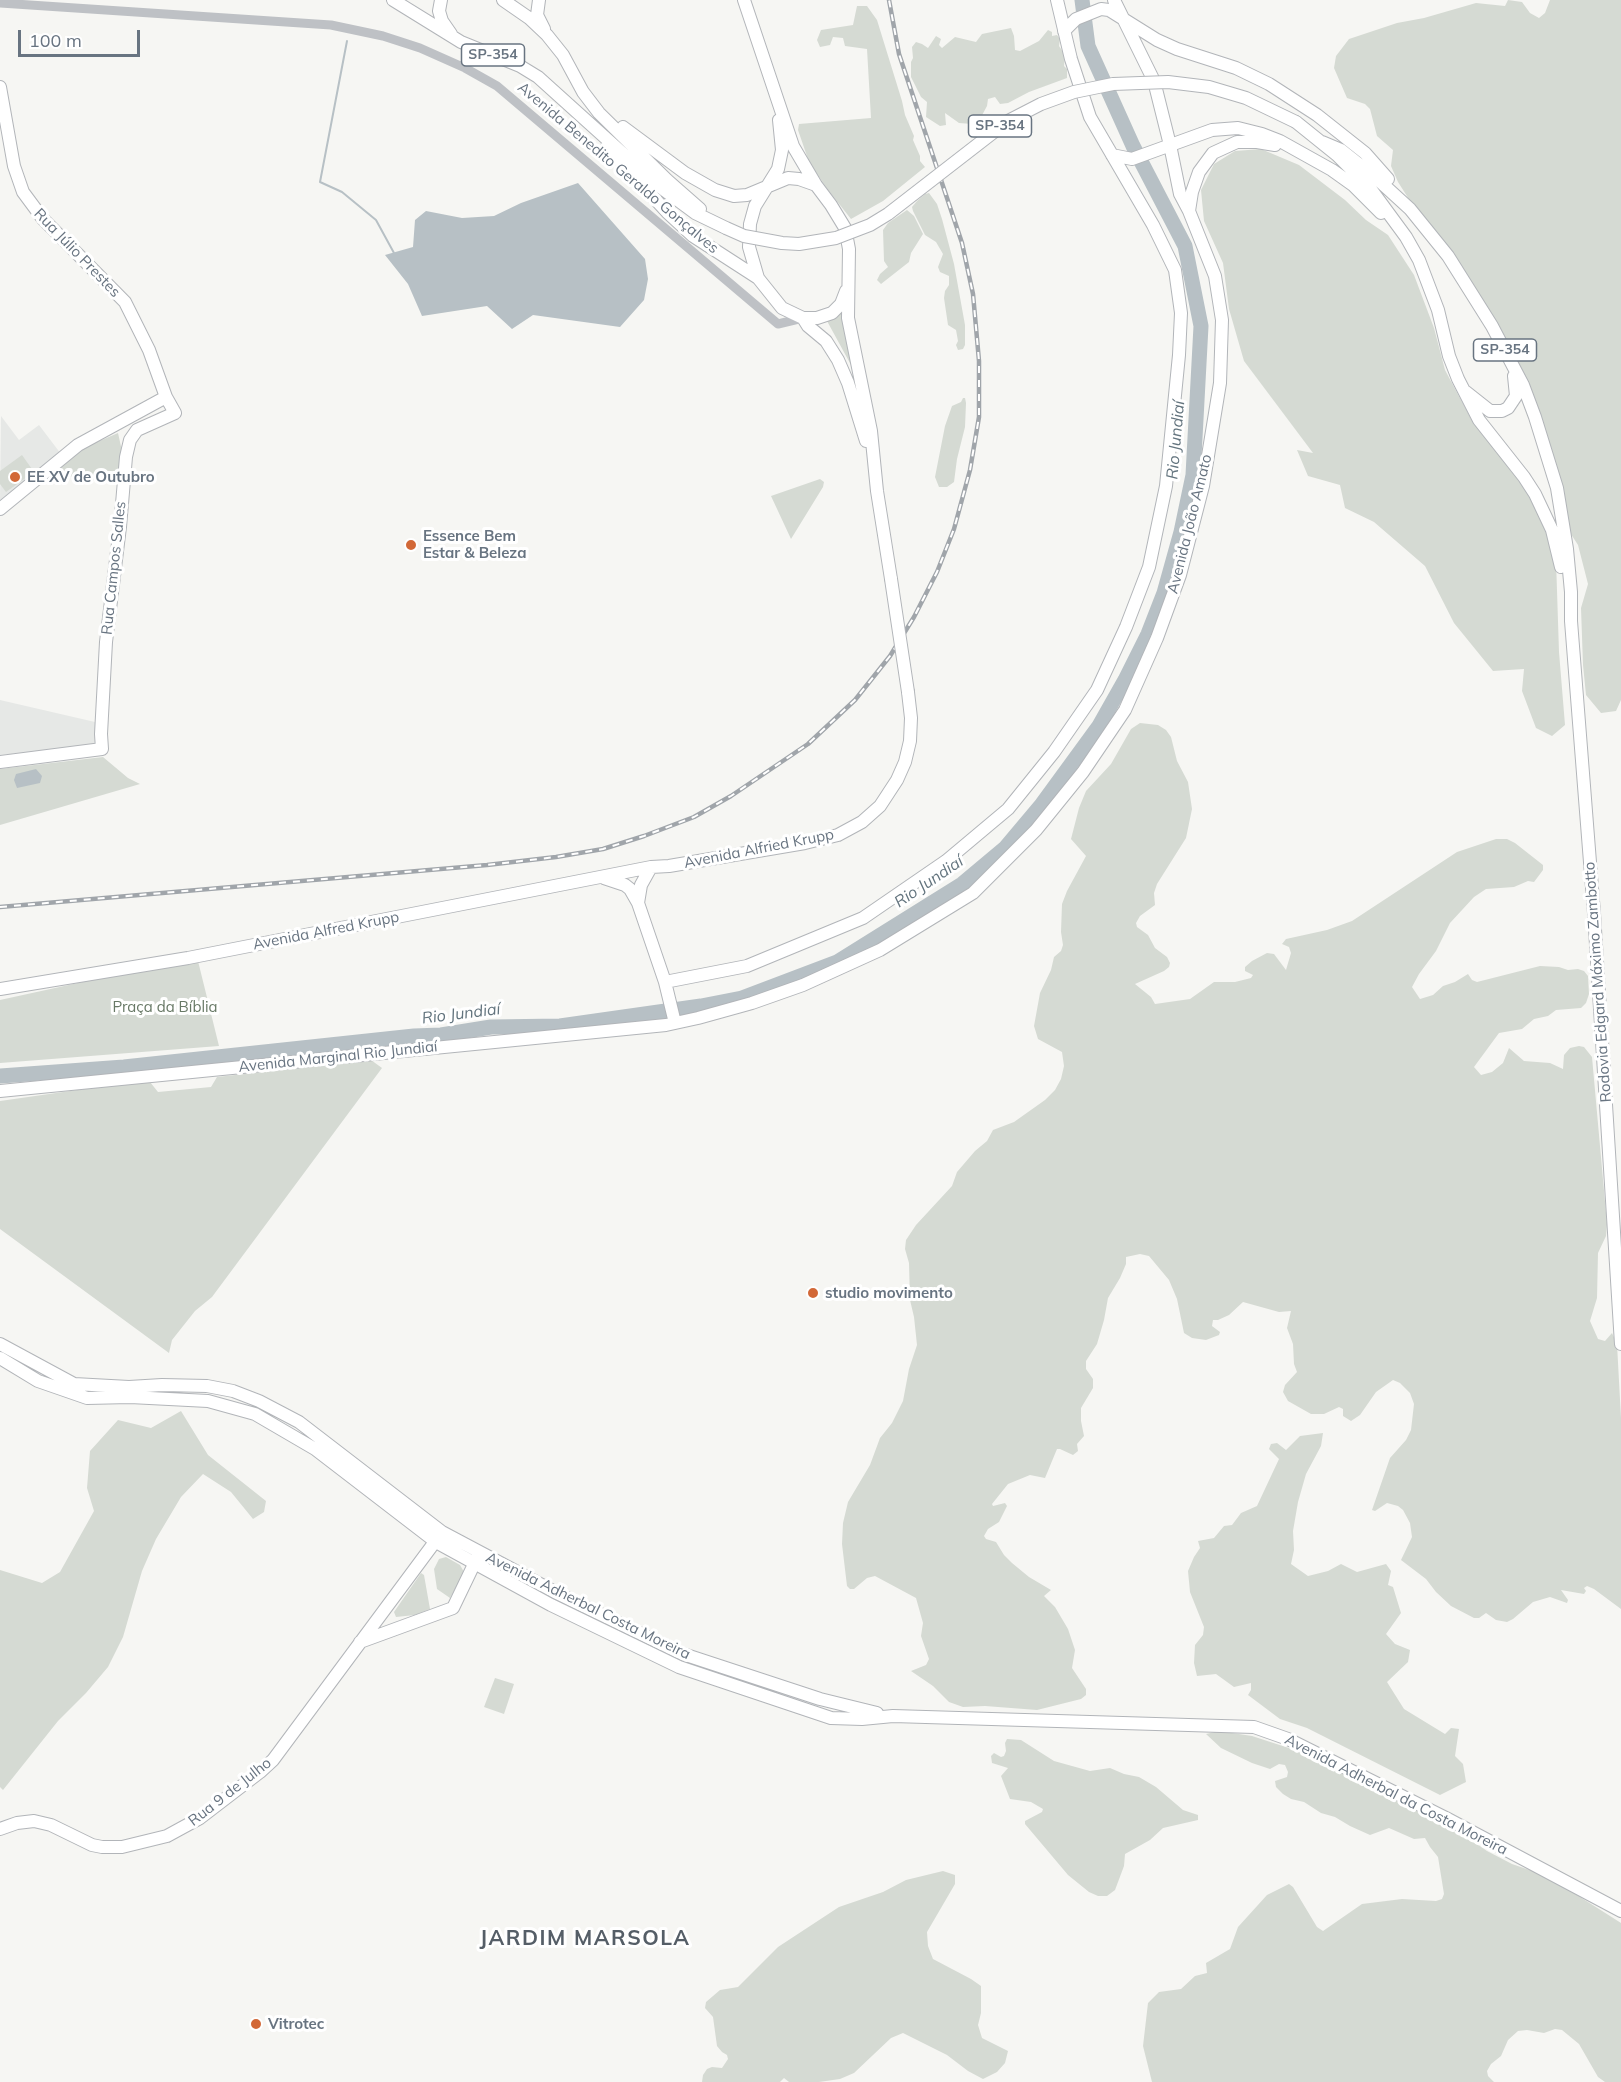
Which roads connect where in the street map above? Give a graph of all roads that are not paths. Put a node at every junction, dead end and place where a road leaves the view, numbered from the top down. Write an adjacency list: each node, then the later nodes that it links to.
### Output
1 (393, 0): 13 (main road, Rodovia Edgard Máximo Zambotto / SP-354)
2 (441, 0): 13 (main road)
3 (503, 0): 12 (main road, Rodovia Edgard Máximo Zambotto / SP-354)
4 (539, 0): 12 (main road)
5 (738, 0): 16 (main road)
6 (744, 0): 16 (main road)
7 (1057, 0): 11 (main road, Avenida João Amato)
8 (1113, 0): 10 (main road, Avenida João Amato)
9 (0, 3): 30 (street, Avenida Benedito Geraldo Gonçalves)
10 (1123, 18): 11 (main road); 19 (main road, Avenida João Amato); 24 (main road)
11 (1064, 31): 21 (main road, Avenida João Amato)
12 (547, 35): 14 (main road, Rodovia Edgard Máximo Zambotto / SP-354)
13 (454, 37): 17 (main road, Rodovia Edgard Máximo Zambotto / SP-354)
14 (570, 68): 23 (main road); 26 (main road, Rodovia Edgard Máximo Zambotto / SP-354)
15 (0, 87): 33 (main road, Rua Júlio Prestes)
16 (772, 88): 22 (main road); 23 (main road)
17 (586, 120): 26 (main road, Rodovia Edgard Máximo Zambotto / SP-354); 27 (main road)
18 (1322, 142): 24 (main road, Rodovia Edgard Máximo Zambotto / SP-354); 26 (main road, Rodovia Edgard Máximo Zambotto / SP-354, bridge); 28 (main road, Rodovia Edgard Máximo Zambotto / SP-354)
19 (1165, 148): 20 (main road); 21 (main road); 25 (main road, Avenida João Amato)
20 (1295, 149): 25 (main road); 28 (main road)
21 (1112, 155): 44 (main road, Avenida João Amato)
22 (816, 185): 23 (main road); 29 (main road)
23 (764, 189): 27 (main road)
24 (1410, 209): 31 (main road, Rodovia Edgard Máximo Zambotto / SP-354)
25 (1190, 211): 46 (main road, Avenida João Amato)
26 (711, 220)
27 (758, 278): 30 (main road)
28 (1428, 284): 32 (main road, Rodovia Edgard Máximo Zambotto / SP-354)
29 (848, 288): 30 (main road); 36 (main road)
30 (803, 318): 36 (main road)
31 (1510, 358): 32 (main road); 39 (main road, Rodovia Edgard Máximo Zambotto / SP-354)
32 (1463, 389): 39 (main road, Rodovia Edgard Máximo Zambotto / SP-354)
33 (166, 397): 34 (main road, Rua Júlio Prestes); 35 (main road)
34 (175, 412): 37 (main road, Rua Campos Salles)
35 (120, 422): 37 (main road); 38 (main road)
36 (872, 456): 41 (main road, Avenida Alfried Krupp, bridge)
37 (126, 457): 40 (main road, Rua Campos Salles)
38 (0, 509)
39 (1571, 621): 49 (main road, Rodovia Edgard Máximo Zambotto / SP-354)
40 (0, 762)
41 (651, 867): 42 (main road, Avenida Alfred Krupp); 43 (main road)
42 (602, 878): 43 (main road); 45 (main road, Avenida Alfred Krupp)
43 (638, 903): 44 (main road)
44 (666, 986): 46 (main road)
45 (0, 989)
46 (675, 1020): 47 (main road, Avenida Marginal Rio Jundiaí)
47 (0, 1091)
48 (0, 1344): 51 (main road, Avenida Adherbal Costa Moreira)
49 (1621, 1344)
50 (0, 1358): 52 (main road, Avenida Adherbal Costa Moreira)
51 (162, 1385): 52 (main road); 53 (main road, Avenida Adherbal Costa Moreira)
52 (154, 1398): 53 (main road, Avenida Adherbal Costa Moreira)
53 (439, 1537): 54 (main road, Avenida Adherbal Costa Moreira); 55 (main road, Rua 9 de Julho)
54 (477, 1558): 56 (main road); 58 (main road, Avenida Adherbal Costa Moreira)
55 (378, 1616): 56 (main road); 57 (main road, Rua 9 de Julho)
56 (403, 1626): 57 (main road)
57 (359, 1642): 59 (main road, Rua 9 de Julho)
58 (893, 1716): 60 (main road, Avenida Adherbal da Costa Moreira)
59 (0, 1829)
60 (1602, 1900): 61 (main road); 62 (main road)
61 (1621, 1904)
62 (1621, 1911)

